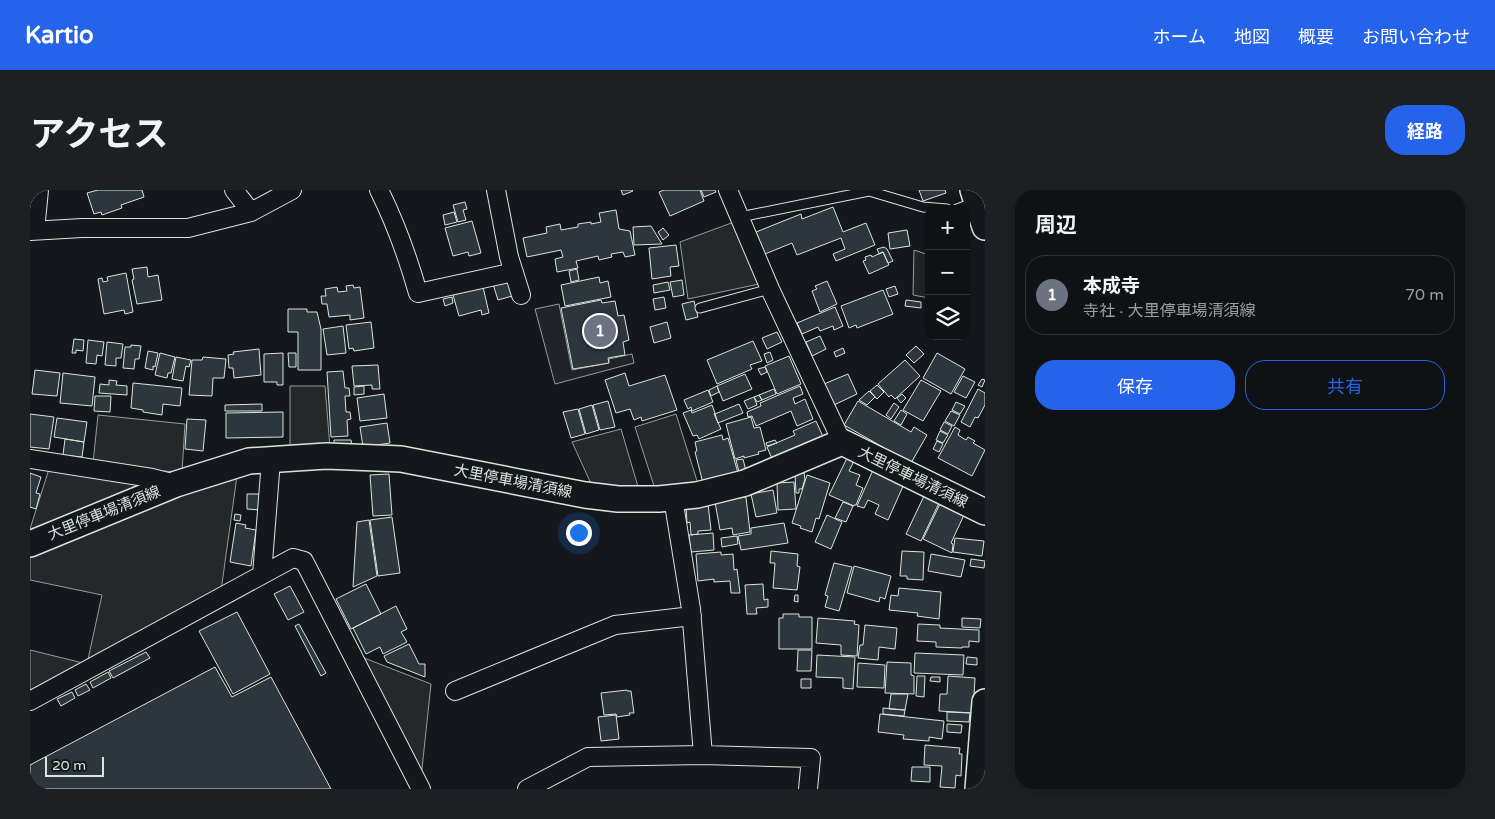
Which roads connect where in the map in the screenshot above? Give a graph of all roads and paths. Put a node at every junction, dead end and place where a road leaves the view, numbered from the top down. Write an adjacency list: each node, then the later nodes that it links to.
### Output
1 (38, 190): 12 (street)
2 (234, 190): 9 (street)
3 (292, 190): 9 (street)
4 (379, 190): 13 (street)
5 (496, 190): 13 (street)
6 (728, 190): 10 (street)
7 (969, 200): 11 (main road)
8 (925, 206): 10 (lane)
9 (251, 212): 12 (street)
10 (740, 217): 14 (street)
11 (985, 227)
12 (33, 231)
13 (514, 272): 15 (street)
14 (770, 289): 16 (lane); 17 (street)
15 (521, 295)
16 (700, 308)
17 (842, 442): 21 (main road, 大里停車場清須線); 22 (main road, 大里停車場清須線)
18 (30, 459): 20 (street)
19 (271, 460): 20 (main road, 大里停車場清須線); 21 (main road, 大里停車場清須線); 24 (street)
20 (176, 484): 23 (main road, 大里停車場清須線)
21 (673, 498): 25 (street)
22 (985, 512)
23 (30, 544)
24 (262, 575): 27 (street); 30 (street)
25 (692, 616): 26 (street); 29 (street)
26 (455, 691)
27 (30, 701)
28 (985, 702): 33 (main road)
29 (703, 755): 31 (street); 32 (street)
30 (421, 789)
31 (527, 789)
32 (808, 789)
33 (978, 789)

